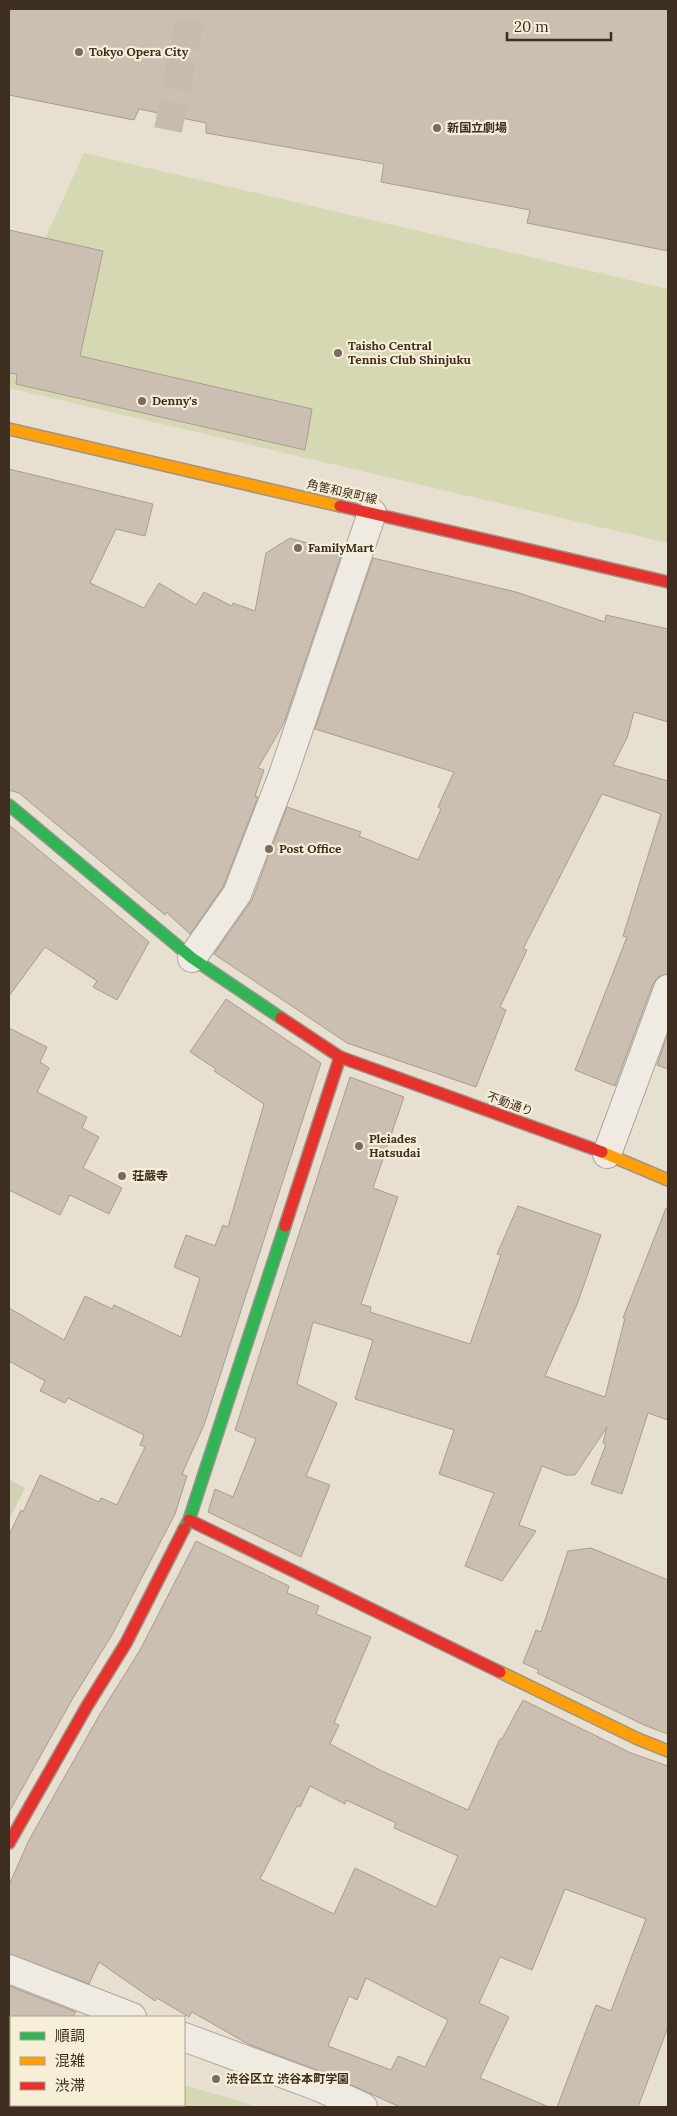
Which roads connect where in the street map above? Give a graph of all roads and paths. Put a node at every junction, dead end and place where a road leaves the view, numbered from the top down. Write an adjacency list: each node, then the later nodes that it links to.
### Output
1 (9, 429): 2 (street, 角筈和泉町線)
2 (372, 513): 3 (street, 角筈和泉町線); 5 (street)
3 (668, 582)
4 (9, 805): 5 (street, 不動通り)
5 (192, 958): 7 (street, 不動通り)
6 (668, 989): 8 (street)
7 (340, 1057): 8 (street, 不動通り); 10 (street)
8 (607, 1154): 9 (street, 不動通り)
9 (668, 1180)
10 (189, 1520): 11 (street); 12 (street)
11 (668, 1751)
12 (9, 1843)
13 (9, 1969): 14 (street)
14 (125, 2016)
15 (185, 2037): 16 (street)
16 (363, 2107)

